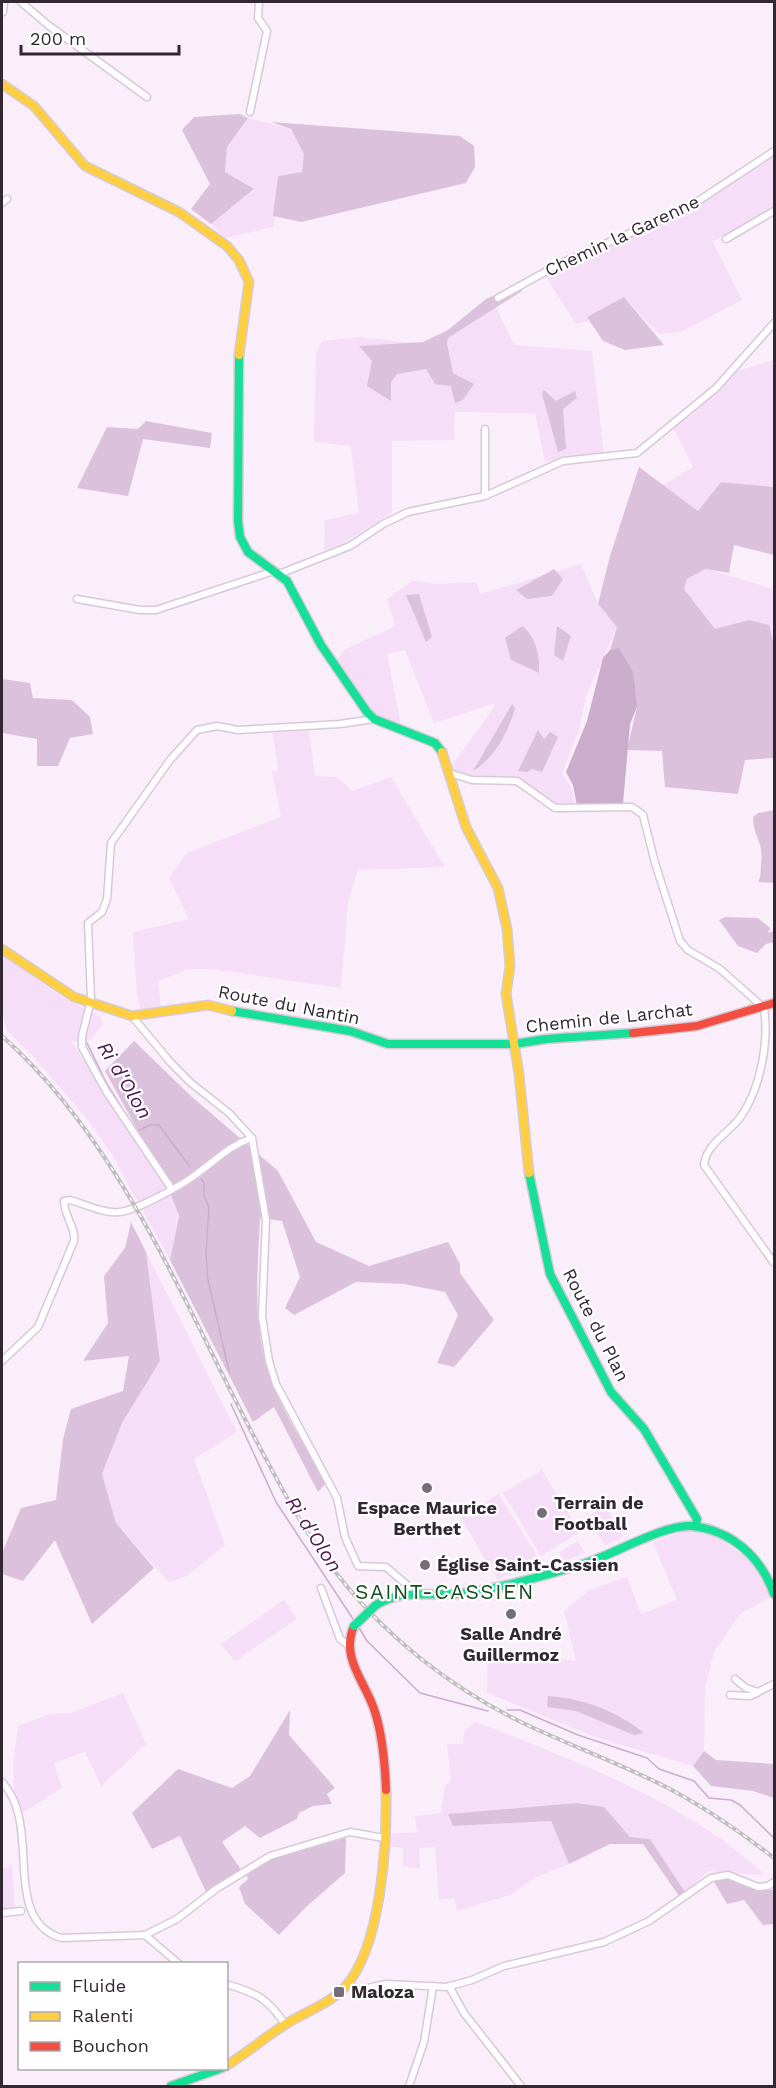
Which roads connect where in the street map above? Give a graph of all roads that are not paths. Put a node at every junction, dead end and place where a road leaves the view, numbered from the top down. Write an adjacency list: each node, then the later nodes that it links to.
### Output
1 (4, 2): 4 (street)
2 (21, 2): 6 (street)
3 (259, 2): 7 (street)
4 (3, 12)
5 (2, 84): 15 (street)
6 (147, 97)
7 (250, 112)
8 (774, 151): 11 (street, Chemin la Garenne)
9 (774, 211): 10 (street)
10 (726, 239)
11 (498, 298)
12 (774, 323): 14 (street)
13 (485, 429): 14 (street)
14 (485, 496): 15 (street)
15 (275, 573): 16 (street); 17 (street)
16 (77, 599)
17 (374, 719): 18 (street, Route du Plan); 20 (street)
18 (449, 773): 22 (street); 24 (street, Route du Plan)
19 (2, 949): 20 (street, Route du Nantin)
20 (90, 1003): 23 (street, Route du Nantin); 26 (street)
21 (774, 1003): 22 (street, Chemin de Larchat)
22 (764, 1008): 24 (street, Chemin de Larchat); 27 (street)
23 (132, 1017): 24 (street, Route du Nantin); 25 (street)
24 (515, 1044): 29 (street, Route du Plan)
25 (252, 1138): 26 (street); 31 (street)
26 (171, 1188): 28 (street)
27 (774, 1263)
28 (2, 1361)
29 (696, 1526): 31 (street); 32 (street)
30 (321, 1588): 33 (street)
31 (410, 1594): 33 (street, bridge)
32 (774, 1594)
33 (348, 1645): 39 (street)
34 (735, 1679): 36 (street)
35 (774, 1684): 36 (street)
36 (758, 1692): 37 (street)
37 (730, 1695)
38 (2, 1782): 40 (street)
39 (384, 1838): 45 (street); 47 (street)
40 (15, 1859)
41 (774, 1882): 50 (street)
42 (18, 1902): 43 (street)
43 (21, 1911): 44 (street); 45 (street)
44 (2, 1913)
45 (145, 1935): 46 (street)
46 (177, 1962)
47 (348, 1984): 49 (street); 51 (street)
48 (228, 1985): 51 (street)
49 (433, 1986): 50 (street); 55 (street)
50 (449, 1986): 56 (street)
51 (285, 2024): 52 (street)
52 (228, 2065)
53 (216, 2070): 54 (street)
54 (171, 2086)
55 (409, 2086)
56 (521, 2086)

